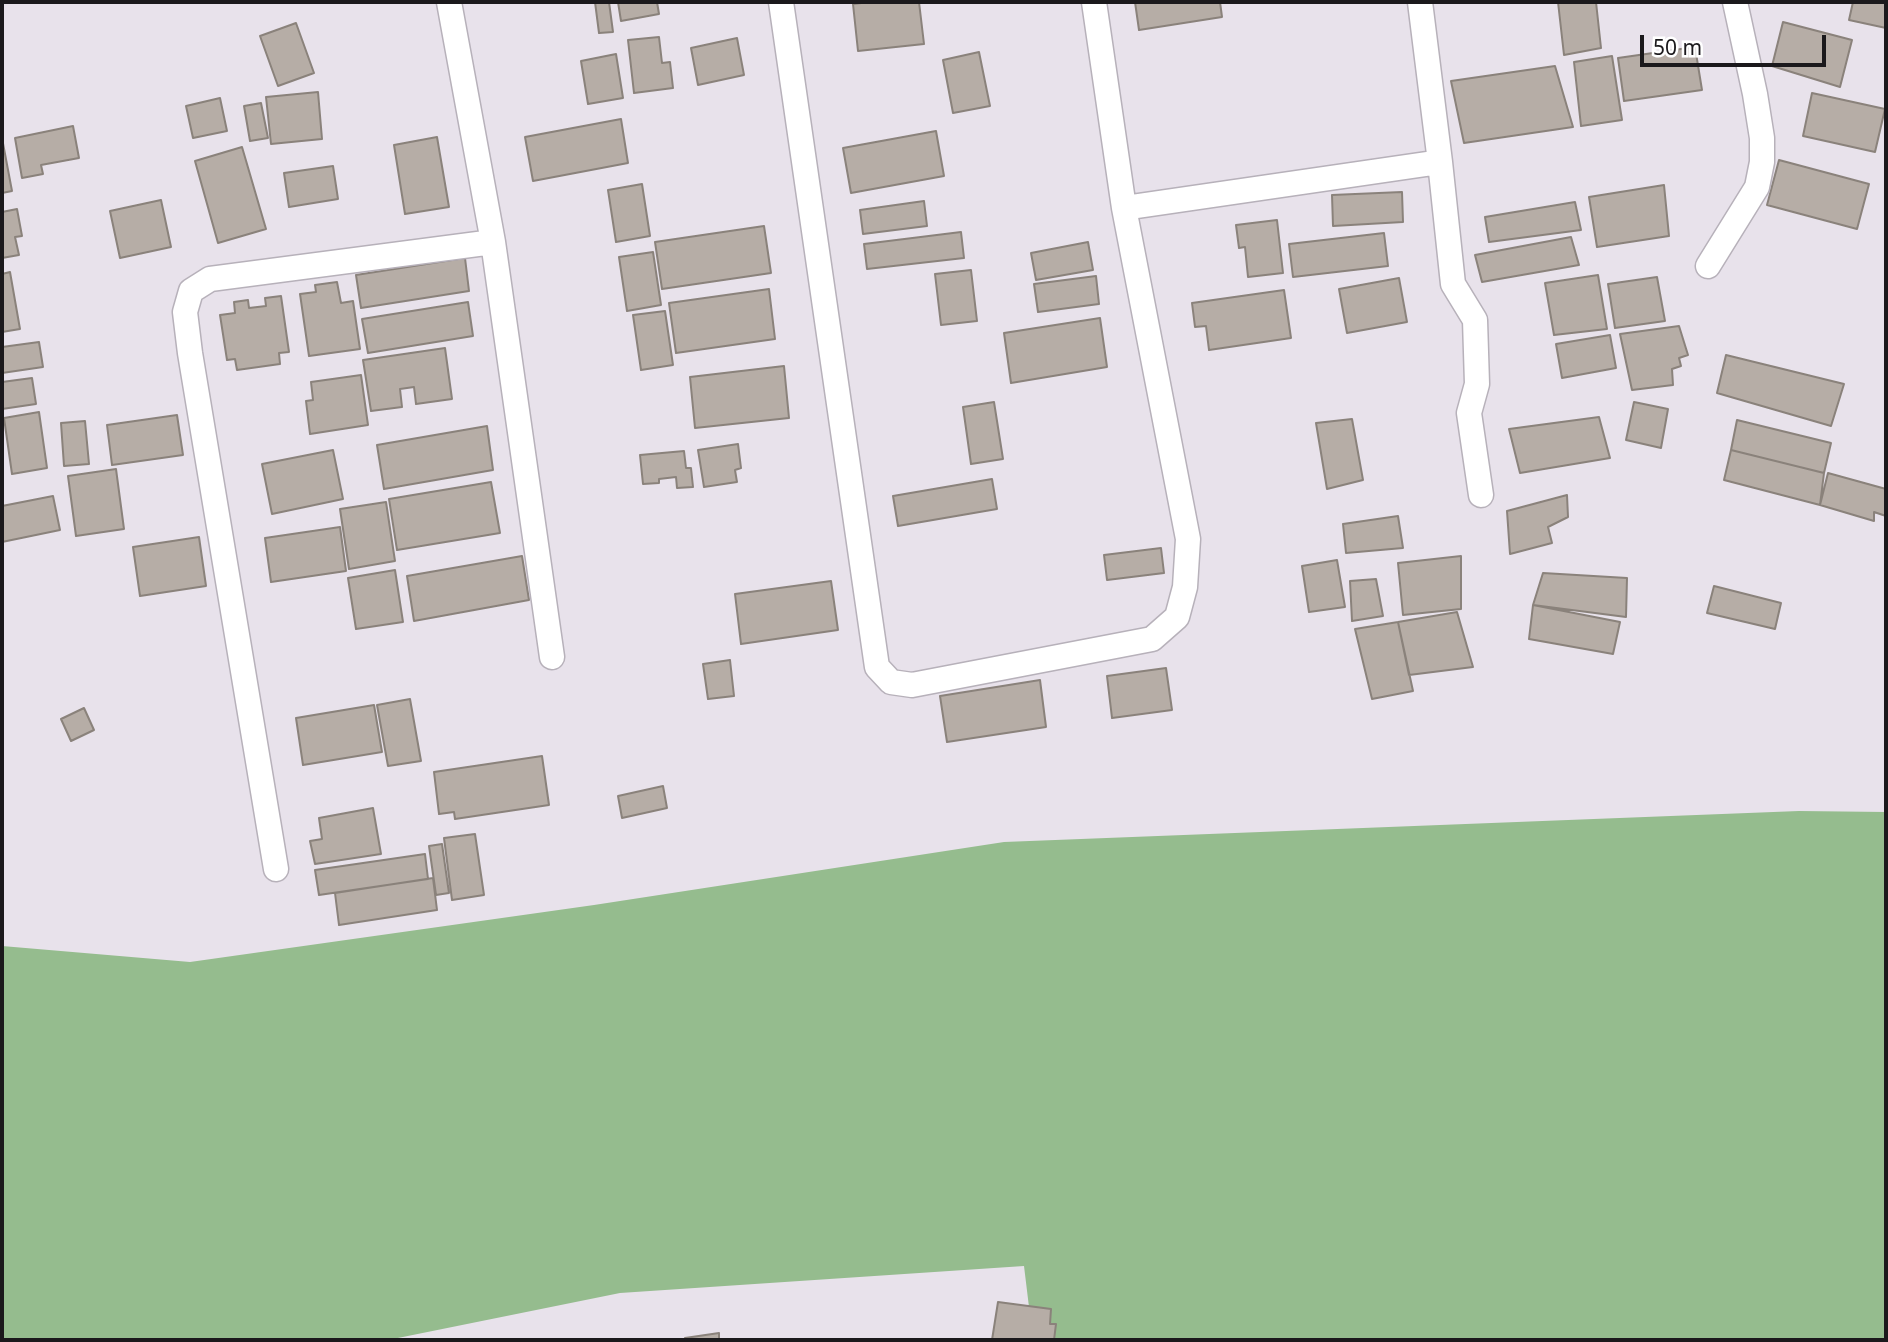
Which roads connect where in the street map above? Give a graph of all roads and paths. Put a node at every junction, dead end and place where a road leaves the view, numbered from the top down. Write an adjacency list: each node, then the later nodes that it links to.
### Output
1 (449, 2): 8 (street)
2 (781, 2): 7 (street)
3 (1094, 2): 7 (street)
4 (1420, 2): 6 (street)
5 (1735, 2): 9 (street)
6 (1440, 162): 7 (street); 10 (street)
7 (1124, 208)
8 (493, 242): 11 (street); 12 (street)
9 (1708, 265)
10 (1481, 495)
11 (552, 657)
12 (276, 869)

